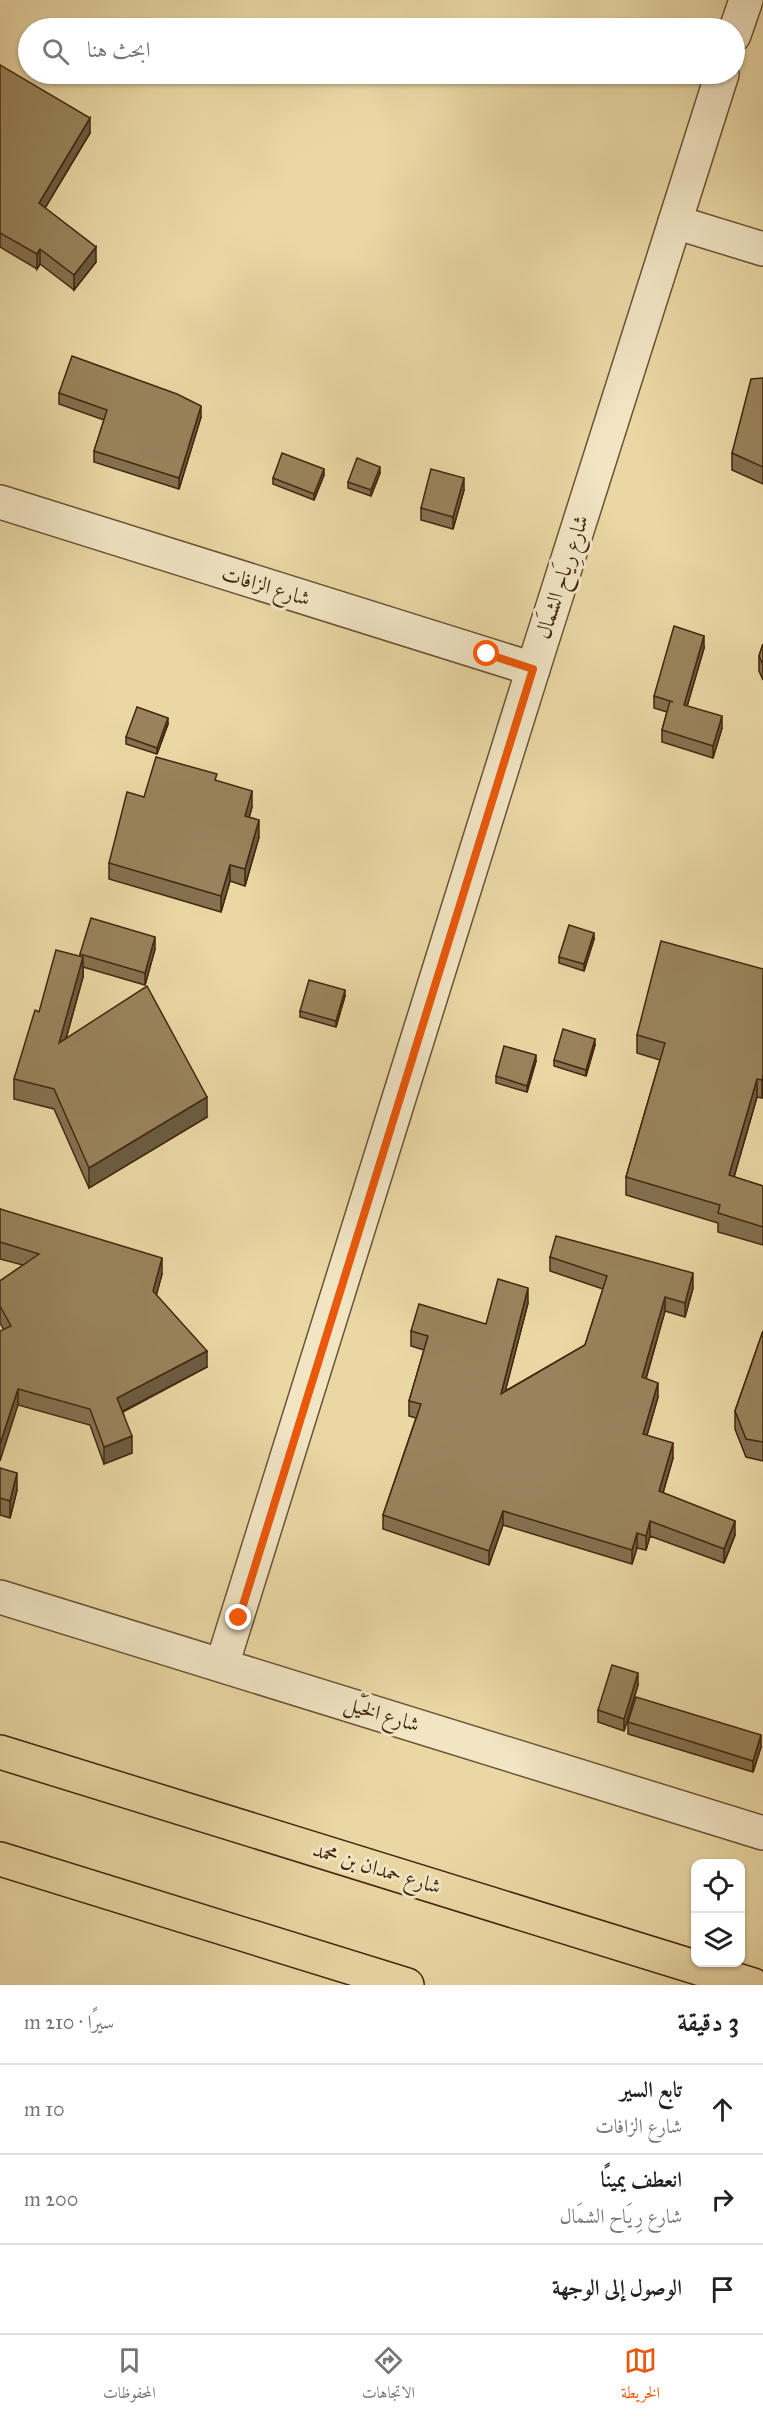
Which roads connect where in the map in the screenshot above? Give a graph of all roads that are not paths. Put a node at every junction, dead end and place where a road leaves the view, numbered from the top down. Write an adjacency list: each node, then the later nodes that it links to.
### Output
1 (746, 0): 2 (street)
2 (740, 18)
3 (719, 84): 4 (street, شارع رِيَاح الشمَال)
4 (675, 222): 5 (street); 7 (street, شارع رِيَاح الشمَال)
5 (763, 249)
6 (0, 502): 7 (street, شارع الزافات)
7 (533, 669): 9 (street, شارع رِيَاح الشمَال)
8 (0, 1597): 9 (street, شارع الخَيْل)
9 (222, 1665): 11 (street, شارع الخَيْل)
10 (0, 1752): 14 (main road, شارع حمدان بن محمد)
11 (763, 1833)
12 (0, 1859): 13 (main road)
13 (407, 1985)
14 (753, 1985)

